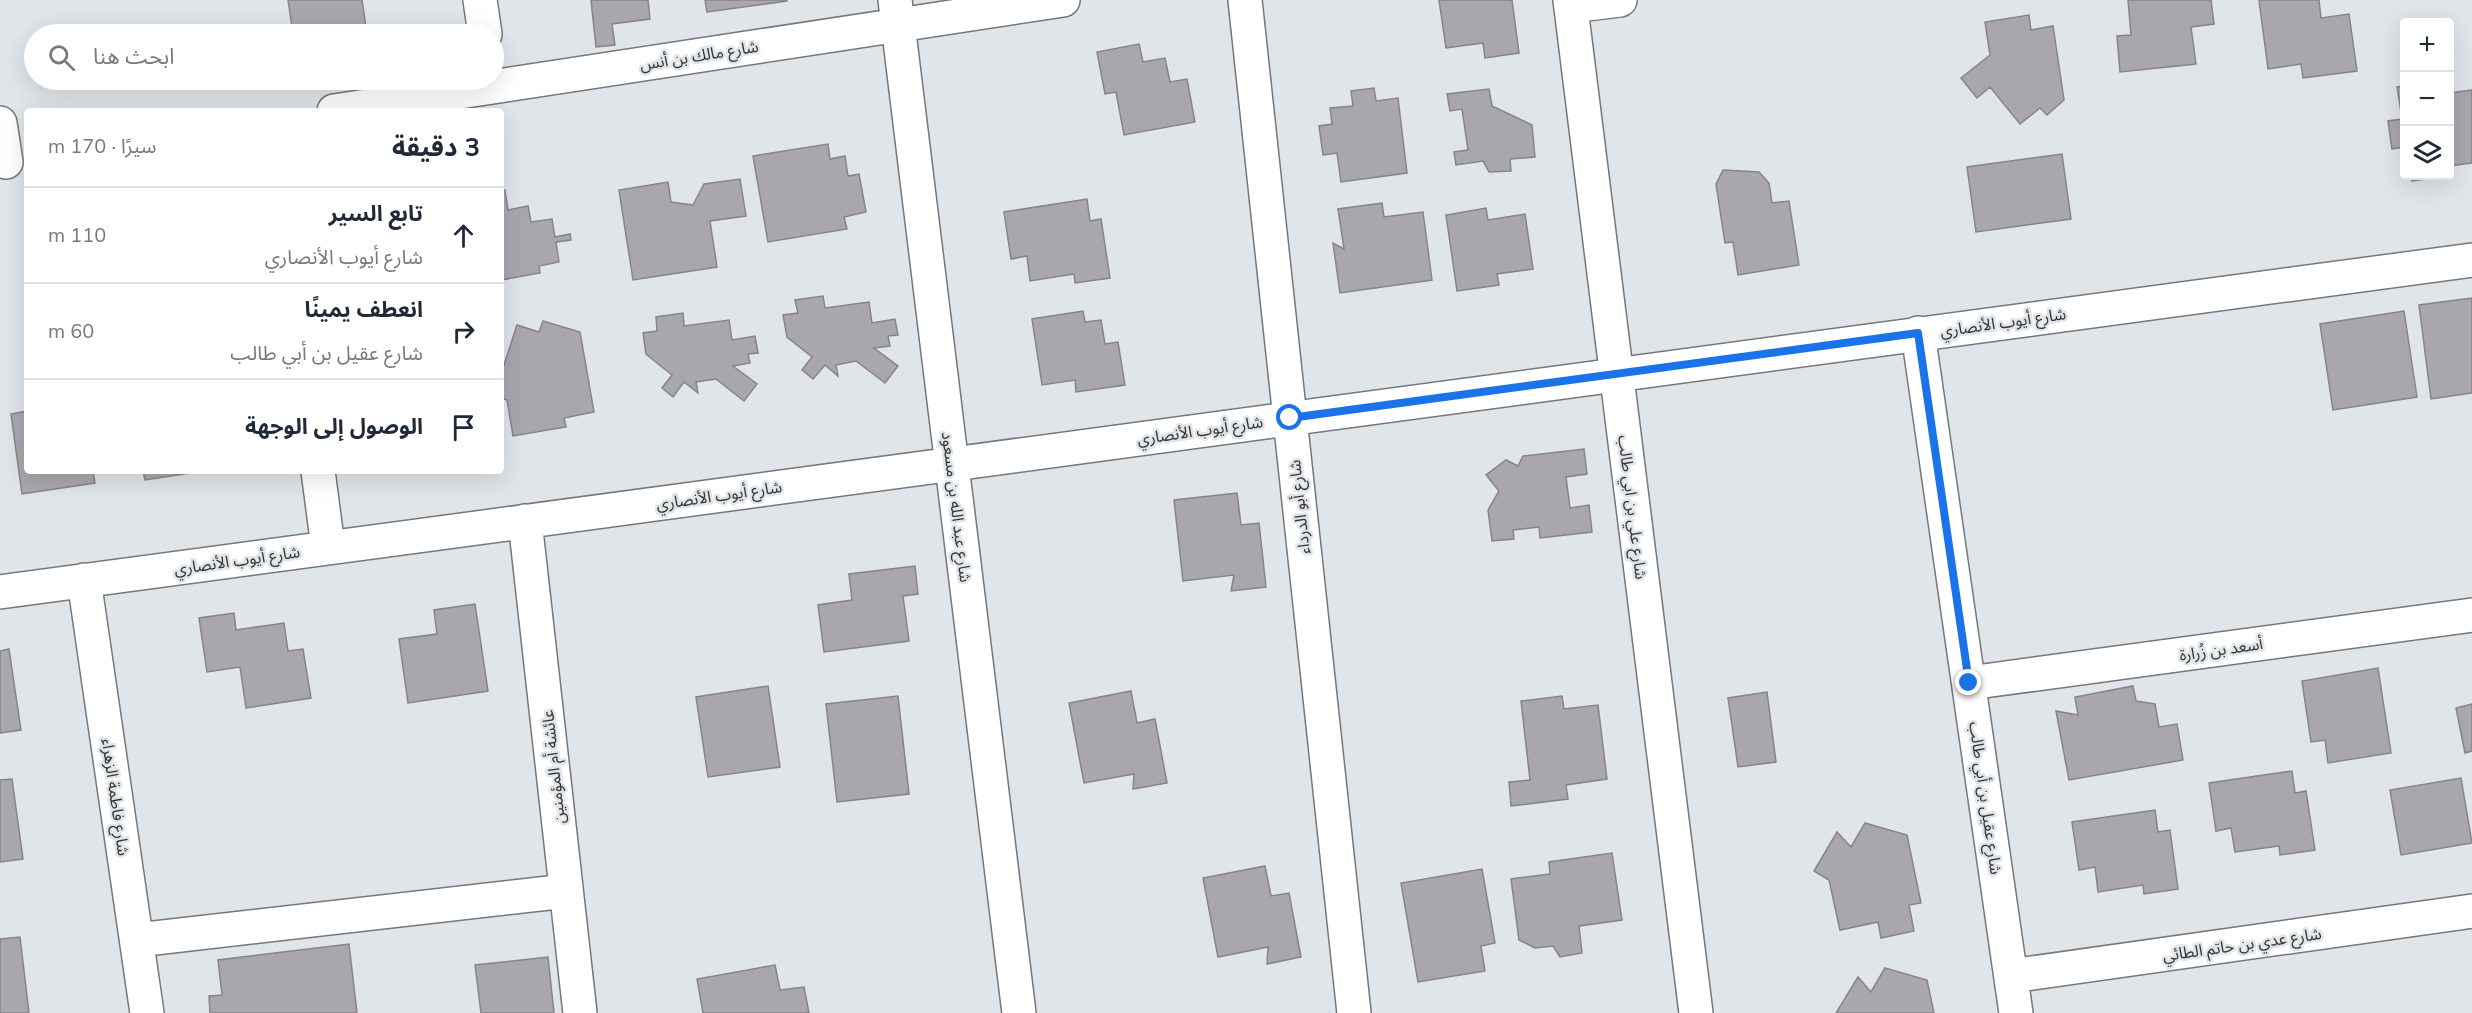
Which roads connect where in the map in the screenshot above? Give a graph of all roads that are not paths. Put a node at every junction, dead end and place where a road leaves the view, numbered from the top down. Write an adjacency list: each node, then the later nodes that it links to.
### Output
1 (480, 0): 7 (street)
2 (1063, 0): 6 (street, شارع مالك بن أنس)
3 (1245, 0): 16 (street, شارع أبو الدرداء)
4 (1620, 0): 5 (street)
5 (1570, 3): 15 (street, شارع علي بن ابي طالب)
6 (896, 13): 8 (street, شارع مالك بن أنس); 17 (street, شارع عبد الله بن مسعود)
7 (484, 24)
8 (504, 81)
9 (453, 90): 10 (street, شارع مالك بن أنس)
10 (351, 108)
11 (0, 123): 12 (street)
12 (11, 161)
13 (2472, 260): 14 (street, شارع أيوب الأنصاري)
14 (1918, 333): 15 (street, شارع أيوب الأنصاري); 24 (street, شارع عقيل بن أبي طالب)
15 (1616, 374): 16 (street, شارع أيوب الأنصاري); 33 (street, شارع علي بن ابي طالب)
16 (1290, 418): 17 (street, شارع أيوب الأنصاري); 32 (street, شارع أبو الدرداء)
17 (951, 464): 19 (street, شارع أيوب الأنصاري); 31 (street, شارع عبد الله بن مسعود)
18 (318, 474): 20 (street)
19 (525, 521): 20 (street, شارع أيوب الأنصاري); 25 (street, عائشة أم المؤمنين)
20 (328, 547): 21 (street, شارع أيوب الأنصاري)
21 (84, 580): 22 (street, شارع أيوب الأنصاري); 27 (street, شارع فاطمة الزهراء)
22 (0, 592)
23 (2472, 615): 24 (street, أسعد بن زُرارة)
24 (1969, 683): 28 (street, شارع عقيل بن أبي طالب)
25 (566, 891): 27 (street); 30 (street, عائشة أم المؤمنين)
26 (2472, 911): 28 (street, شارع عدي بن حاتم الطائي)
27 (137, 940): 29 (street, شارع فاطمة الزهراء)
28 (2011, 976): 34 (street, شارع عقيل بن أبي طالب)
29 (147, 1013)
30 (580, 1013)
31 (1019, 1013)
32 (1354, 1013)
33 (1696, 1013)
34 (2016, 1013)

